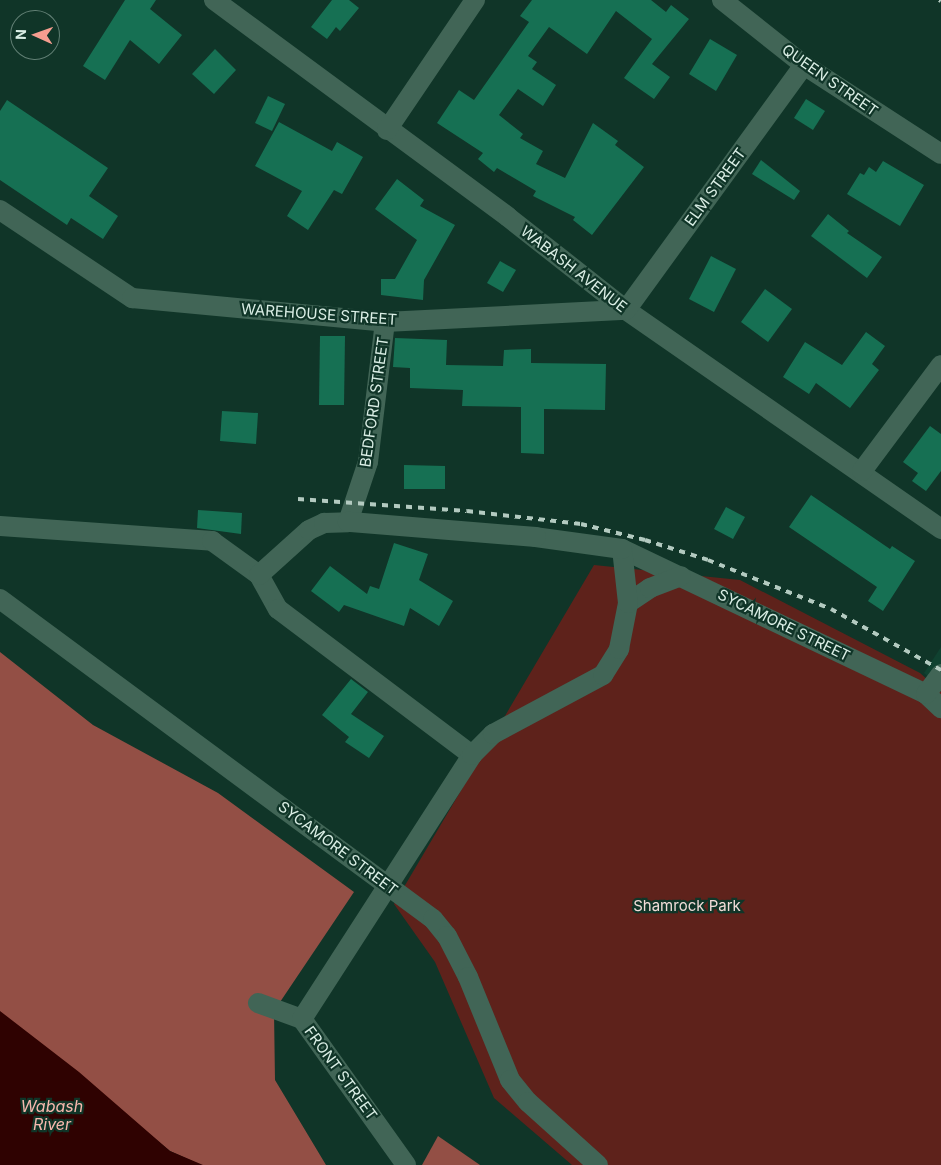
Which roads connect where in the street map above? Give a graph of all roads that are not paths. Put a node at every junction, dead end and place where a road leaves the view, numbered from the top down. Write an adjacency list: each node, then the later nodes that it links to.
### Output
1 (214, 0): 5 (street, WABASH AVENUE)
2 (475, 0): 5 (street)
3 (722, 0): 4 (street, QUEEN STREET)
4 (804, 65): 6 (street, QUEEN STREET); 8 (street, ELM STREET)
5 (387, 130): 8 (street, WABASH AVENUE)
6 (941, 154)
7 (0, 210): 9 (street, WAREHOUSE STREET)
8 (626, 310): 9 (street, WAREHOUSE STREET); 11 (street, WABASH AVENUE)
9 (385, 322): 12 (street, BEDFORD STREET)
10 (941, 365): 11 (street)
11 (862, 471): 14 (street, WABASH AVENUE)
12 (348, 522): 15 (street, SYCAMORE STREET); 16 (street)
13 (0, 526): 16 (street)
14 (941, 529)
15 (622, 549): 17 (street, SYCAMORE STREET); 19 (street)
16 (259, 575): 23 (street)
17 (681, 576): 19 (street); 21 (street, SYCAMORE STREET)
18 (0, 599): 24 (street, SYCAMORE STREET)
19 (628, 603): 23 (street)
20 (941, 674): 21 (street)
21 (926, 694): 22 (street, SYCAMORE STREET)
22 (941, 708)
23 (472, 755): 24 (street)
24 (389, 887): 26 (street); 28 (street, SYCAMORE STREET)
25 (258, 1003): 26 (street, FRONT STREET)
26 (302, 1019): 27 (street, FRONT STREET)
27 (406, 1165)
28 (598, 1165)

